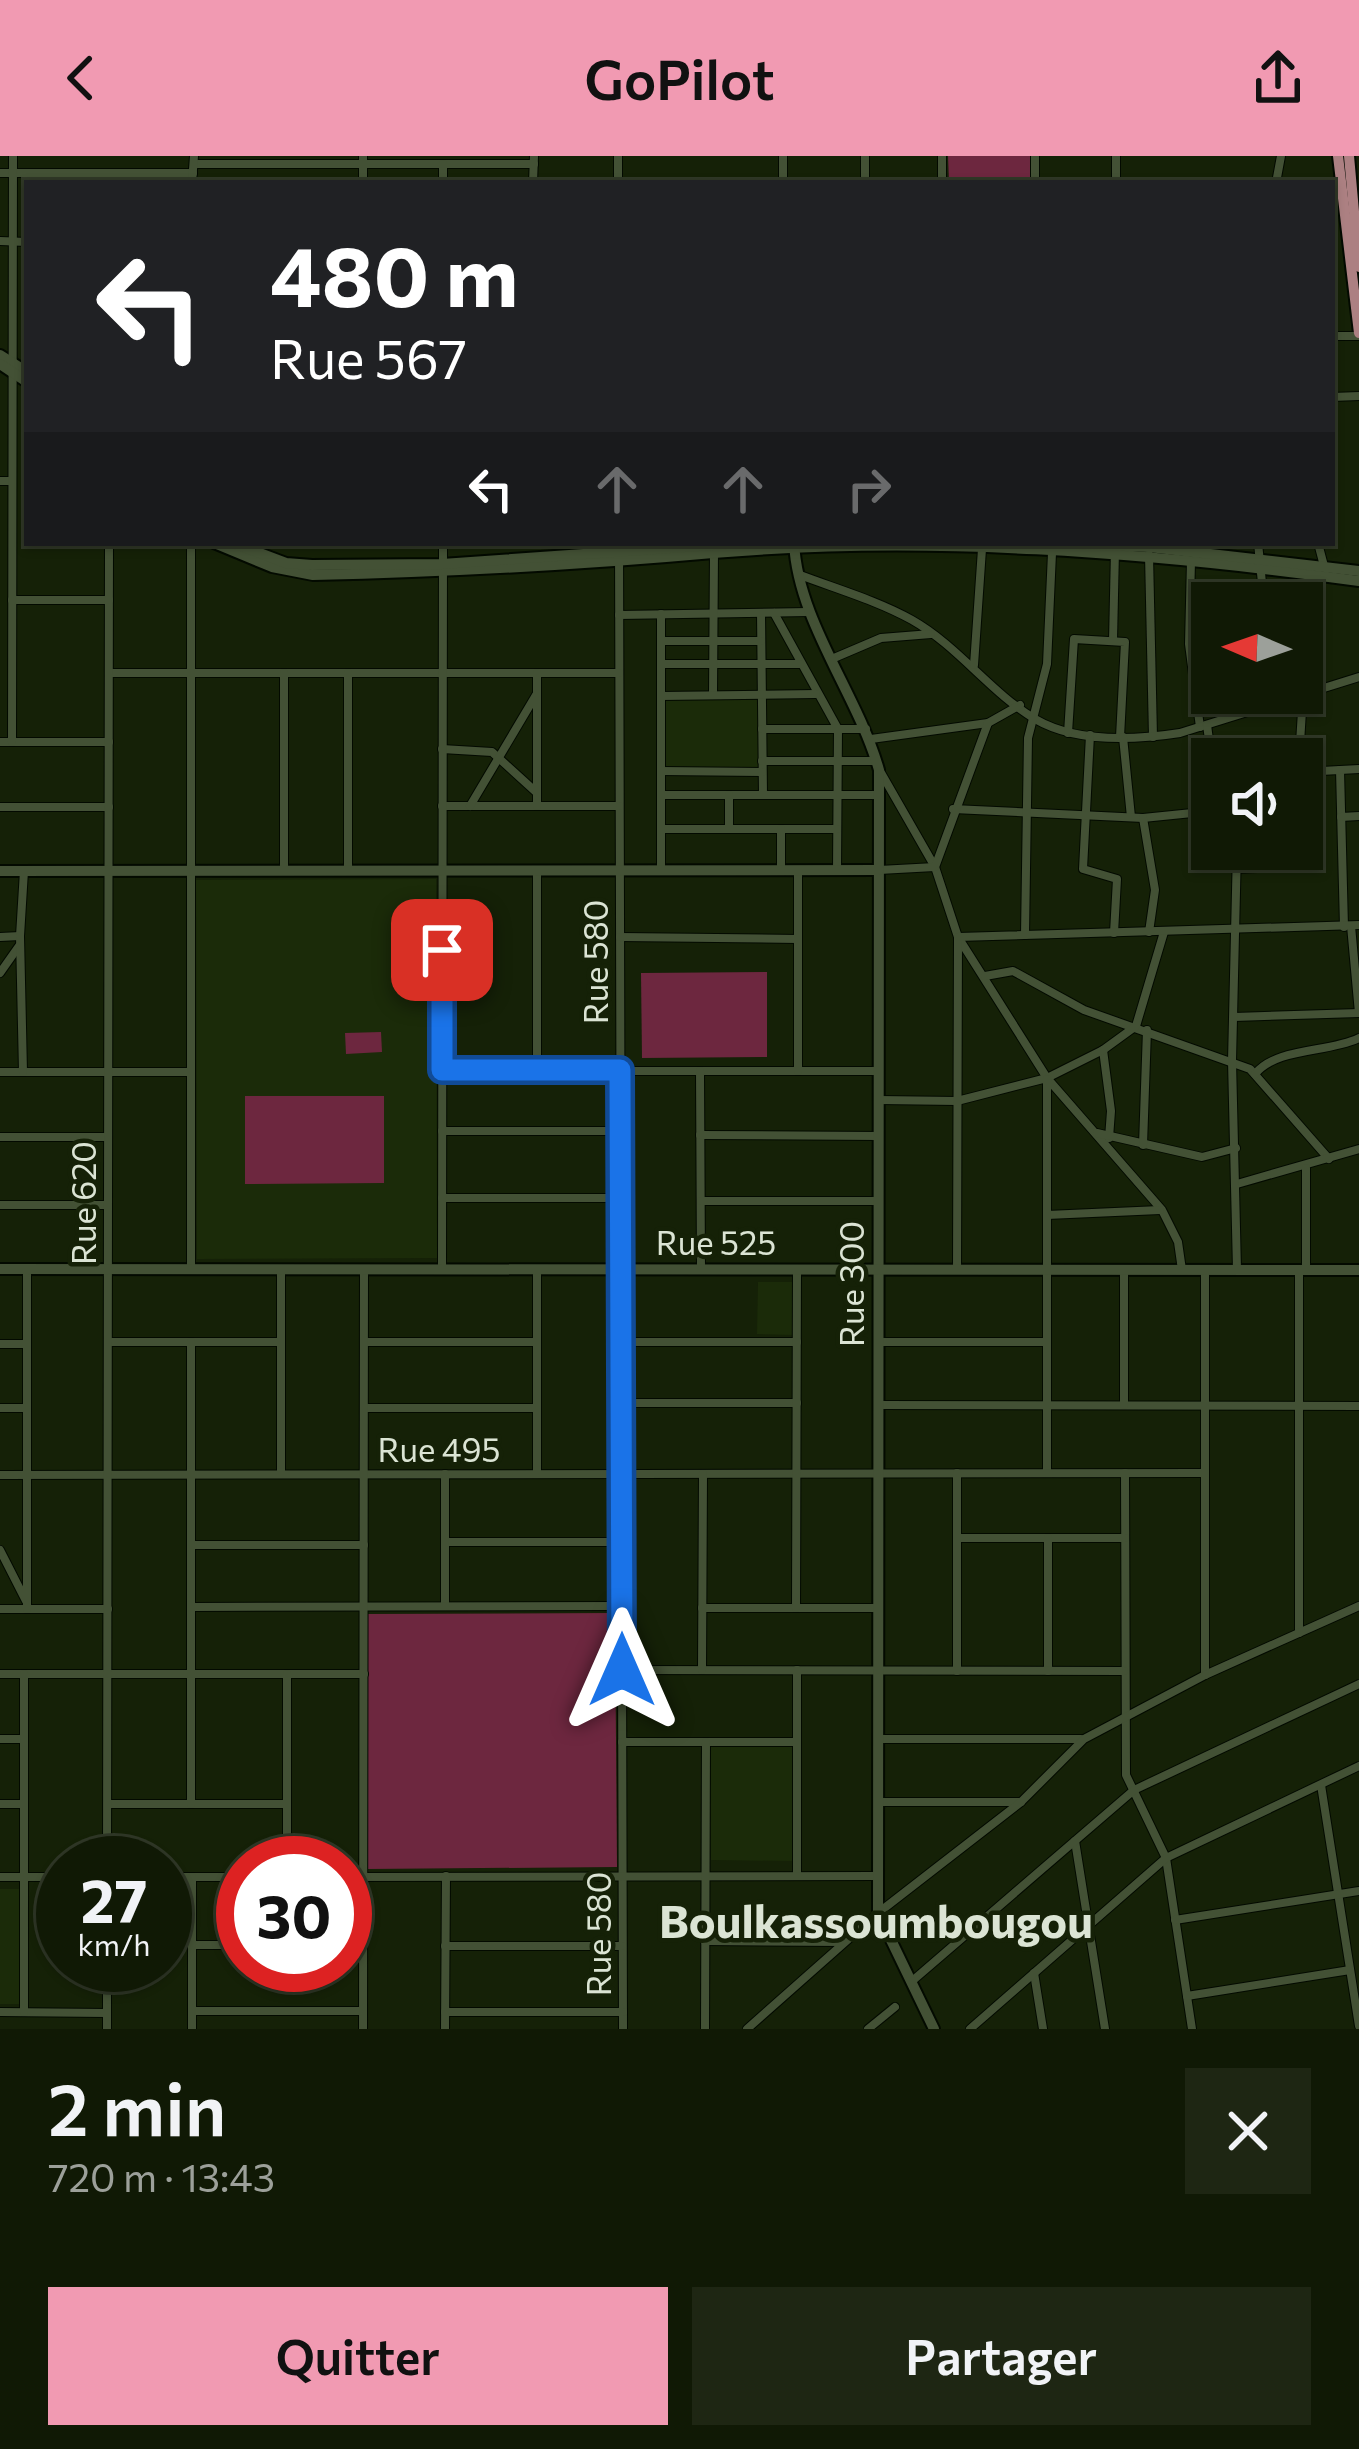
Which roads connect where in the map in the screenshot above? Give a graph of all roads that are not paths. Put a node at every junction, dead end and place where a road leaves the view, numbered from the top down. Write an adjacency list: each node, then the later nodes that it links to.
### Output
1 (13, 156): 11 (street)
2 (1323, 156): 3 (street)
3 (1342, 157): 13 (main road); 20 (main road)
4 (247, 160): 5 (street); 9 (street)
5 (298, 160): 6 (street)
6 (363, 160): 8 (street)
7 (533, 160): 8 (street)
8 (443, 164): 12 (street)
9 (193, 169): 11 (street)
10 (0, 173): 11 (street)
11 (13, 173): 15 (street)
12 (443, 180)
13 (1355, 186): 17 (main road)
14 (0, 242): 15 (street)
15 (13, 242): 16 (street); 18 (street)
16 (24, 242)
17 (1359, 267)
18 (12, 318): 19 (street); 21 (street)
19 (24, 318)
20 (1359, 334)
21 (14, 364): 23 (street)
22 (0, 481): 23 (street)
23 (12, 481): 25 (street)
24 (0, 546): 25 (street)
25 (12, 546): 51 (street)
26 (109, 546): 52 (street, Rue 620)
27 (191, 546): 71 (street)
28 (222, 546): 46 (street)
29 (242, 546): 46 (street)
30 (442, 546): 46 (street)
31 (864, 546): 32 (street); 35 (street)
32 (945, 546): 39 (street)
33 (1258, 546): 44 (street)
34 (1319, 546): 45 (street)
35 (794, 547): 36 (street); 48 (street, Rue 300)
36 (708, 548): 41 (street); 57 (street)
37 (1052, 548): 38 (street); 39 (street); 88 (street)
38 (1115, 548): 42 (street); 63 (street)
39 (982, 549): 69 (street)
40 (1193, 550): 42 (street); 44 (street); 90 (street)
41 (619, 551): 43 (street); 58 (street, Rue 580)
42 (1149, 552): 97 (street)
43 (533, 555): 46 (street)
44 (1258, 563): 45 (street); 49 (street); 50 (street)
45 (1324, 566): 47 (street)
46 (442, 568): 74 (street)
47 (1359, 571)
48 (799, 574): 53 (street, Rue 300); 59 (street)
49 (1359, 581)
50 (1261, 582)
51 (12, 600): 52 (street); 78 (street)
52 (109, 600): 70 (street, Rue 620)
53 (812, 612): 55 (street); 64 (street, Rue 300)
54 (761, 613): 55 (street); 57 (street); 62 (street)
55 (774, 613): 68 (street)
56 (661, 614): 57 (street); 58 (street); 60 (street)
57 (713, 614): 61 (street)
58 (619, 615): 76 (street, Rue 580)
59 (932, 634): 64 (street); 69 (street)
60 (661, 641): 61 (street); 65 (street)
61 (713, 641): 62 (street); 66 (street)
62 (761, 641): 67 (street)
63 (1113, 641): 93 (street); 96 (street)
64 (835, 658): 94 (street, Rue 300)
65 (661, 664): 66 (street); 85 (street)
66 (713, 664): 67 (street); 82 (street)
67 (761, 664): 68 (street); 83 (street)
68 (800, 664): 84 (street)
69 (974, 665): 86 (street)
70 (109, 673): 71 (street); 101 (street, Rue 620)
71 (191, 673): 72 (street); 148 (street)
72 (284, 673): 73 (street); 149 (street)
73 (348, 673): 74 (street); 150 (street)
74 (442, 673): 75 (street); 102 (street)
75 (537, 673): 76 (street); 81 (street)
76 (619, 673): 120 (street, Rue 580)
77 (0, 677): 78 (street)
78 (12, 677): 100 (street)
79 (1359, 677): 80 (street)
80 (1323, 689)
81 (537, 693): 103 (street); 111 (street)
82 (713, 694): 83 (street); 85 (street)
83 (762, 694): 84 (street); 91 (street)
84 (817, 694): 92 (street)
85 (661, 696): 109 (street)
86 (1020, 705): 88 (street); 89 (street)
87 (1235, 714): 90 (street)
88 (1032, 718): 93 (street); 124 (street)
89 (988, 723): 94 (street); 123 (street)
90 (1203, 726): 97 (street); 98 (street)
91 (762, 729): 92 (street); 106 (street)
92 (838, 729): 94 (street); 104 (street)
93 (1068, 733): 95 (street)
94 (869, 734): 105 (street, Rue 300)
95 (1090, 735): 96 (street); 126 (street)
96 (1122, 737): 97 (street); 128 (street)
97 (1153, 737)
98 (1206, 738)
99 (0, 742): 100 (street)
100 (12, 742): 101 (street)
101 (109, 742): 122 (street, Rue 620)
102 (442, 748): 103 (street); 117 (street)
103 (496, 756): 111 (street); 118 (street)
104 (837, 761): 105 (street); 106 (street); 115 (street)
105 (878, 765): 116 (street, Rue 300); 135 (street)
106 (762, 766): 109 (street); 114 (street)
107 (1359, 769): 108 (street)
108 (1340, 770): 110 (street); 130 (street)
109 (661, 771): 112 (street)
110 (1323, 771)
111 (537, 794): 119 (street)
112 (661, 795): 113 (street); 131 (street)
113 (728, 795): 114 (street); 132 (street)
114 (763, 795): 115 (street)
115 (838, 795): 116 (street); 134 (street)
116 (879, 795): 143 (street, Rue 300)
117 (442, 806): 118 (street); 136 (street)
118 (470, 806): 119 (street)
119 (537, 806): 120 (street)
120 (620, 806): 138 (street, Rue 580)
121 (0, 807): 122 (street)
122 (109, 807): 147 (street, Rue 620)
123 (953, 809): 124 (street); 135 (street)
124 (1027, 813): 126 (street); 156 (street)
125 (1191, 813): 129 (street)
126 (1085, 815): 128 (street); 155 (street)
127 (1359, 816): 130 (street)
128 (1131, 817): 129 (street)
129 (1143, 818): 153 (street)
130 (1341, 818): 151 (street)
131 (661, 829): 132 (street); 139 (street)
132 (729, 829): 133 (street)
133 (781, 829): 134 (street); 140 (street)
134 (837, 829): 142 (street)
135 (935, 867): 143 (street); 159 (street)
136 (442, 870): 137 (street); 150 (street); 171 (street)
137 (537, 870): 138 (street); 173 (street)
138 (620, 870): 139 (street); 158 (street, Rue 580)
139 (661, 870): 140 (street)
140 (781, 870): 141 (street)
141 (798, 870): 142 (street); 160 (street)
142 (837, 870): 143 (street)
143 (879, 870): 176 (street, Rue 300)
144 (1238, 870): 152 (street)
145 (0, 871): 146 (street)
146 (24, 871): 147 (street); 161 (street)
147 (109, 871): 148 (street); 179 (street, Rue 620)
148 (191, 871): 149 (street); 180 (street)
149 (284, 871): 150 (street)
150 (348, 871)
151 (1352, 926): 152 (street); 164 (street)
152 (1236, 930): 154 (street); 165 (street)
153 (1149, 932): 154 (street); 155 (street)
154 (1164, 932): 166 (street)
155 (1114, 933): 156 (street)
156 (1025, 935): 159 (street)
157 (0, 937): 161 (street)
158 (620, 937): 160 (street); 172 (street, Rue 580)
159 (958, 937): 163 (street); 184 (street)
160 (798, 939): 175 (street)
161 (20, 940): 162 (street); 178 (street)
162 (0, 973)
163 (986, 976): 166 (street); 182 (street)
164 (1359, 1013): 165 (street)
165 (1234, 1017): 170 (street)
166 (1136, 1026): 167 (street); 169 (street)
167 (1147, 1030): 170 (street); 192 (street)
168 (1359, 1038): 181 (street)
169 (1103, 1051): 182 (street); 191 (street)
170 (1232, 1060): 181 (street); 193 (street)
171 (442, 1070): 173 (street); 185 (street)
172 (620, 1070): 173 (street); 174 (street); 186 (street, Rue 580)
173 (537, 1071)
174 (700, 1071): 175 (street); 187 (street)
175 (798, 1071): 176 (street)
176 (879, 1071): 183 (street, Rue 300)
177 (0, 1072): 178 (street)
178 (23, 1072): 179 (street)
179 (108, 1072): 180 (street); 190 (street, Rue 620)
180 (191, 1072): 209 (street)
181 (1255, 1074): 195 (street)
182 (1047, 1078): 184 (street); 191 (street); 205 (street)
183 (879, 1100): 184 (street); 188 (street, Rue 300)
184 (957, 1101): 218 (street)
185 (442, 1131): 186 (street); 198 (street)
186 (620, 1131): 199 (street, Rue 580)
187 (700, 1136): 188 (street); 200 (street)
188 (879, 1136): 201 (street, Rue 300)
189 (0, 1137): 190 (street)
190 (108, 1137): 203 (street, Rue 620)
191 (1109, 1141): 192 (street); 204 (street)
192 (1143, 1145): 193 (street)
193 (1236, 1148): 197 (street)
194 (1359, 1149): 195 (street)
195 (1329, 1160): 196 (street)
196 (1306, 1168): 197 (street); 224 (street)
197 (1237, 1184): 223 (street)
198 (442, 1198): 199 (street); 212 (street)
199 (621, 1198): 214 (street, Rue 580)
200 (700, 1201): 201 (street); 215 (street)
201 (879, 1201): 217 (street, Rue 300)
202 (0, 1205): 203 (street)
203 (108, 1205): 208 (street, Rue 620)
204 (1162, 1210): 205 (street); 221 (street)
205 (1047, 1215): 219 (street)
206 (0, 1269): 207 (street, Rue 525)
207 (27, 1269): 208 (street, Rue 525); 236 (street)
208 (108, 1269): 209 (street, Rue 525); 226 (street, Rue 620)
209 (190, 1269): 210 (street, Rue 525)
210 (281, 1269): 211 (street, Rue 525); 228 (street)
211 (364, 1269): 212 (street, Rue 525); 229 (street)
212 (442, 1270): 213 (street, Rue 525)
213 (537, 1270): 214 (street, Rue 525); 230 (street)
214 (621, 1270): 215 (street, Rue 525); 231 (street, Rue 580)
215 (701, 1270): 216 (street, Rue 525)
216 (797, 1270): 217 (street, Rue 525); 232 (street)
217 (879, 1270): 218 (street, Rue 525); 233 (street, Rue 300)
218 (957, 1270): 219 (street, Rue 525)
219 (1047, 1270): 220 (street, Rue 525); 234 (street)
220 (1124, 1270): 221 (street, Rue 525); 241 (street)
221 (1182, 1270): 222 (street, Rue 525)
222 (1205, 1270): 223 (street, Rue 525); 242 (street)
223 (1237, 1270): 224 (street, Rue 525)
224 (1303, 1270): 225 (street, Rue 525); 243 (street)
225 (1359, 1270)
226 (108, 1342): 227 (street); 255 (street, Rue 620)
227 (191, 1342): 228 (street); 256 (street)
228 (281, 1342): 257 (street)
229 (364, 1342): 230 (street); 247 (street)
230 (537, 1342): 248 (street)
231 (621, 1342): 232 (street); 237 (street, Rue 580)
232 (797, 1342): 238 (street)
233 (879, 1342): 234 (street); 239 (street, Rue 300)
234 (1047, 1342): 240 (street)
235 (0, 1344): 236 (street)
236 (27, 1344): 246 (street)
237 (621, 1403): 238 (street); 261 (street, Rue 580)
238 (797, 1403): 249 (street)
239 (879, 1405): 240 (street); 250 (street, Rue 300)
240 (1047, 1405): 241 (street); 252 (street)
241 (1124, 1406): 242 (street)
242 (1205, 1406): 243 (street); 254 (street)
243 (1299, 1406): 244 (street); 284 (street)
244 (1359, 1406)
245 (0, 1408): 246 (street)
246 (27, 1408): 264 (street)
247 (364, 1408): 248 (street); 258 (street)
248 (537, 1408): 260 (street)
249 (796, 1473): 250 (street, Rue 495); 262 (street, Rue 495); 280 (street)
250 (879, 1473): 251 (street, Rue 495); 281 (street, Rue 300)
251 (958, 1473): 252 (street, Rue 495); 265 (street)
252 (1047, 1473): 253 (street, Rue 495)
253 (1125, 1473): 254 (street, Rue 495); 267 (street)
254 (1205, 1473): 298 (street)
255 (108, 1474): 256 (street, Rue 495); 264 (street, Rue 495); 283 (street, Rue 620)
256 (191, 1474): 257 (street, Rue 495); 270 (street)
257 (281, 1474): 258 (street, Rue 495)
258 (364, 1474): 259 (street, Rue 495); 271 (street)
259 (446, 1474): 260 (street, Rue 495); 268 (street)
260 (537, 1474): 261 (street, Rue 495)
261 (621, 1474): 262 (street, Rue 495); 269 (street, Rue 580)
262 (703, 1474): 279 (street)
263 (0, 1475): 264 (street, Rue 495)
264 (27, 1475): 273 (street)
265 (957, 1538): 266 (street); 289 (street)
266 (1048, 1538): 267 (street); 290 (street)
267 (1125, 1538): 291 (street)
268 (445, 1542): 269 (street); 275 (street)
269 (622, 1542): 276 (street, Rue 580)
270 (191, 1545): 271 (street); 278 (street)
271 (364, 1545): 274 (street)
272 (0, 1550): 273 (street)
273 (27, 1606): 282 (street); 283 (street)
274 (364, 1606): 275 (street); 278 (street); 297 (street)
275 (445, 1606): 276 (street)
276 (622, 1606): 285 (street, Rue 580)
277 (1359, 1606): 284 (street)
278 (191, 1607): 295 (street)
279 (703, 1608): 280 (street); 286 (street)
280 (796, 1608): 281 (street)
281 (878, 1608): 288 (street, Rue 300)
282 (0, 1609)
283 (108, 1609): 294 (street, Rue 620)
284 (1298, 1633): 298 (street)
285 (622, 1670): 286 (street); 305 (street, Rue 580)
286 (702, 1670): 287 (street)
287 (797, 1670): 288 (street); 307 (street)
288 (878, 1670): 289 (street); 303 (street, Rue 300)
289 (957, 1671): 290 (street)
290 (1048, 1671): 291 (street)
291 (1125, 1671): 300 (street)
292 (0, 1674): 293 (street)
293 (24, 1674): 294 (street); 302 (street)
294 (108, 1674): 295 (street); 315 (street, Rue 620)
295 (191, 1674): 296 (street); 316 (street)
296 (287, 1674): 297 (street); 317 (street)
297 (364, 1675): 320 (street)
298 (1205, 1675): 300 (street)
299 (1359, 1684): 310 (street)
300 (1125, 1715): 304 (street); 310 (street)
301 (0, 1739): 302 (street)
302 (24, 1739): 314 (street)
303 (878, 1739): 304 (street); 311 (street, Rue 300)
304 (1084, 1739): 312 (street)
305 (622, 1742): 306 (street); 324 (street, Rue 580)
306 (706, 1742): 307 (street); 325 (street)
307 (797, 1742): 326 (street)
308 (1359, 1766): 309 (street)
309 (1322, 1784): 322 (street); 335 (street)
310 (1135, 1790): 321 (street); 322 (street)
311 (878, 1802): 312 (street); 327 (street, Rue 300)
312 (1021, 1802): 336 (street)
313 (0, 1804): 314 (street)
314 (24, 1804): 329 (street)
315 (107, 1804): 316 (street); 318 (street, Rue 620)
316 (191, 1804): 317 (street)
317 (286, 1804): 319 (street)
318 (107, 1836)
319 (286, 1836)
320 (363, 1836)
321 (1075, 1841): 338 (street); 347 (street)
322 (1166, 1858): 337 (street); 338 (street)
323 (446, 1876): 324 (street); 333 (street); 343 (street)
324 (622, 1876): 325 (street); 344 (street, Rue 580)
325 (705, 1876): 326 (street); 339 (street)
326 (797, 1876): 327 (street)
327 (878, 1876): 336 (street, Rue 300)
328 (0, 1877): 329 (street)
329 (24, 1877): 330 (street); 356 (street)
330 (36, 1877)
331 (192, 1877): 332 (street)
332 (216, 1877)
333 (372, 1877)
334 (1359, 1891): 335 (street)
335 (1339, 1894): 337 (street); 345 (street)
336 (878, 1913): 340 (street); 347 (street, Rue 300)
337 (1175, 1920): 351 (street)
338 (1090, 1927): 346 (street); 372 (street)
339 (705, 1941): 340 (street); 366 (street)
340 (845, 1942): 367 (street)
341 (192, 1945): 342 (street)
342 (216, 1945)
343 (445, 1946): 344 (street); 358 (street)
344 (622, 1946): 359 (street, Rue 580)
345 (1350, 1970): 351 (street); 360 (street)
346 (1034, 1972): 370 (street); 371 (street)
347 (911, 1982): 369 (street, Rue 300)
348 (107, 1992): 357 (street)
349 (192, 1992): 353 (street)
350 (363, 1992): 354 (street)
351 (1187, 1996): 373 (street)
352 (895, 2007): 368 (street)
353 (192, 2011): 354 (street); 362 (street)
354 (363, 2011): 363 (street)
355 (0, 2012): 356 (street)
356 (24, 2012): 357 (street)
357 (107, 2012): 361 (street)
358 (445, 2012): 359 (street); 364 (street)
359 (623, 2012): 365 (street, Rue 580)
360 (1359, 2026)
361 (107, 2029)
362 (192, 2029)
363 (363, 2029)
364 (445, 2029)
365 (623, 2029)
366 (705, 2029)
367 (747, 2029)
368 (868, 2029)
369 (934, 2029)
370 (970, 2029)
371 (1043, 2029)
372 (1106, 2029)
373 (1192, 2029)

